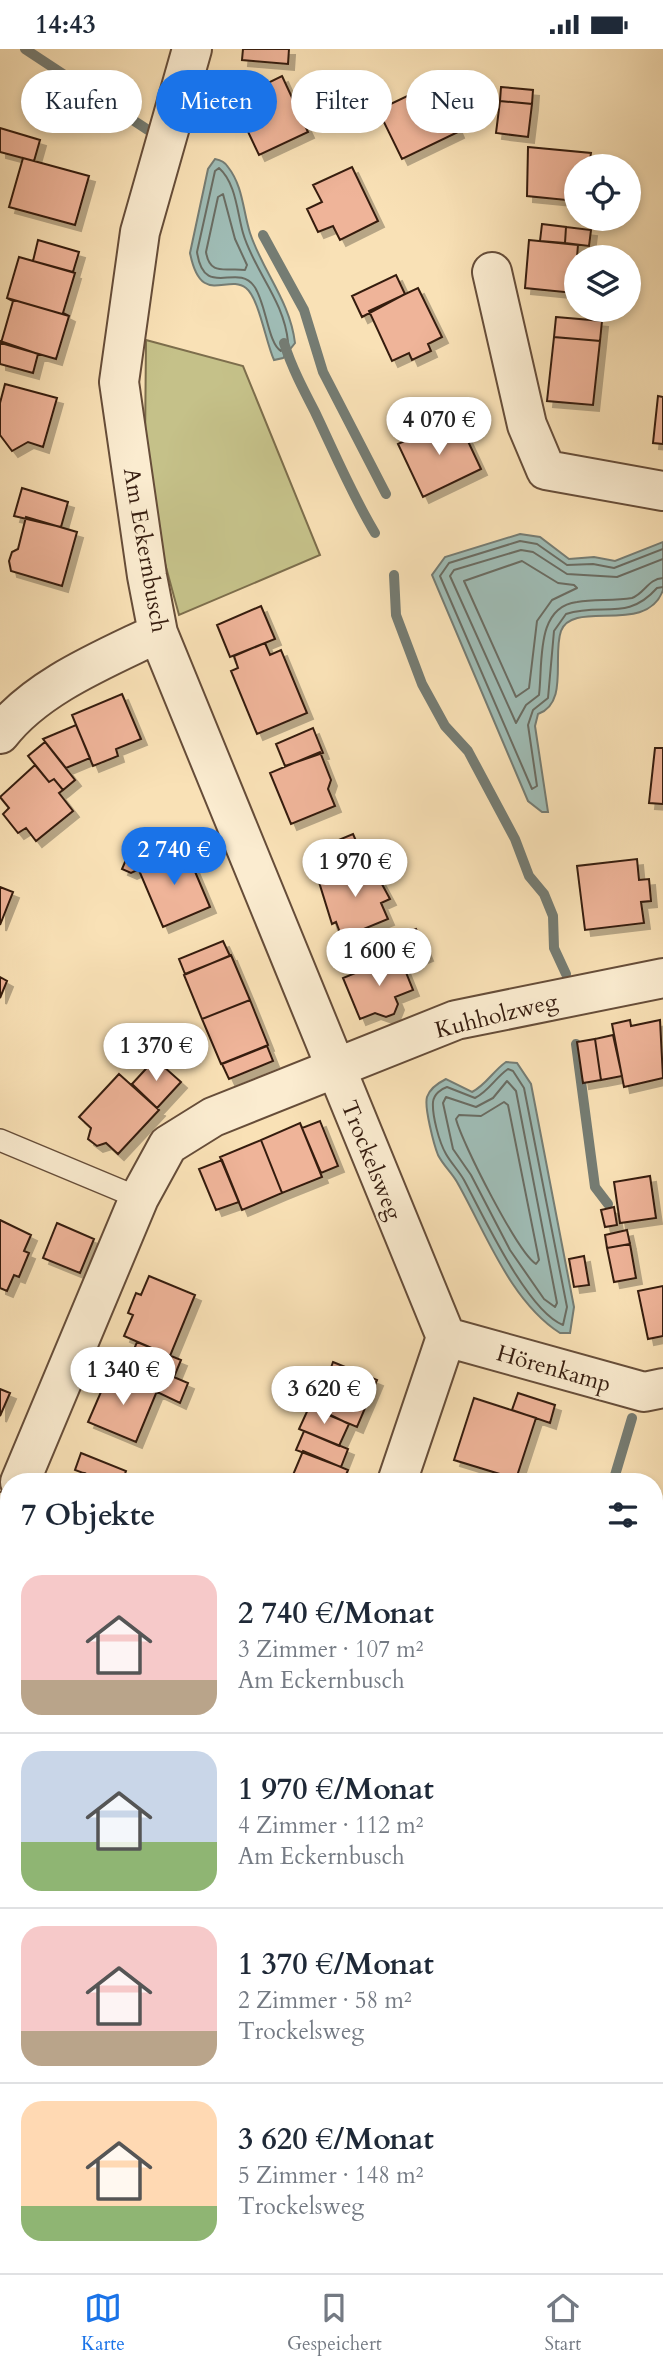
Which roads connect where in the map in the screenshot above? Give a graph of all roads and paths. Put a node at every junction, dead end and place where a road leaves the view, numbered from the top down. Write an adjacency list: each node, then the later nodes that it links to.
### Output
1 (192, 49): 4 (street, Am Eckernbusch)
2 (492, 272): 3 (street)
3 (663, 491)
4 (158, 633): 5 (street); 7 (street, Am Eckernbusch)
5 (0, 734)
6 (663, 978): 7 (street, Kuhholzweg)
7 (334, 1068): 9 (street); 10 (street, Trockelsweg)
8 (0, 1140): 9 (lane)
9 (139, 1198): 12 (street)
10 (446, 1337): 11 (street, Hörenkamp); 13 (street)
11 (663, 1388)
12 (24, 1473)
13 (400, 1473)

